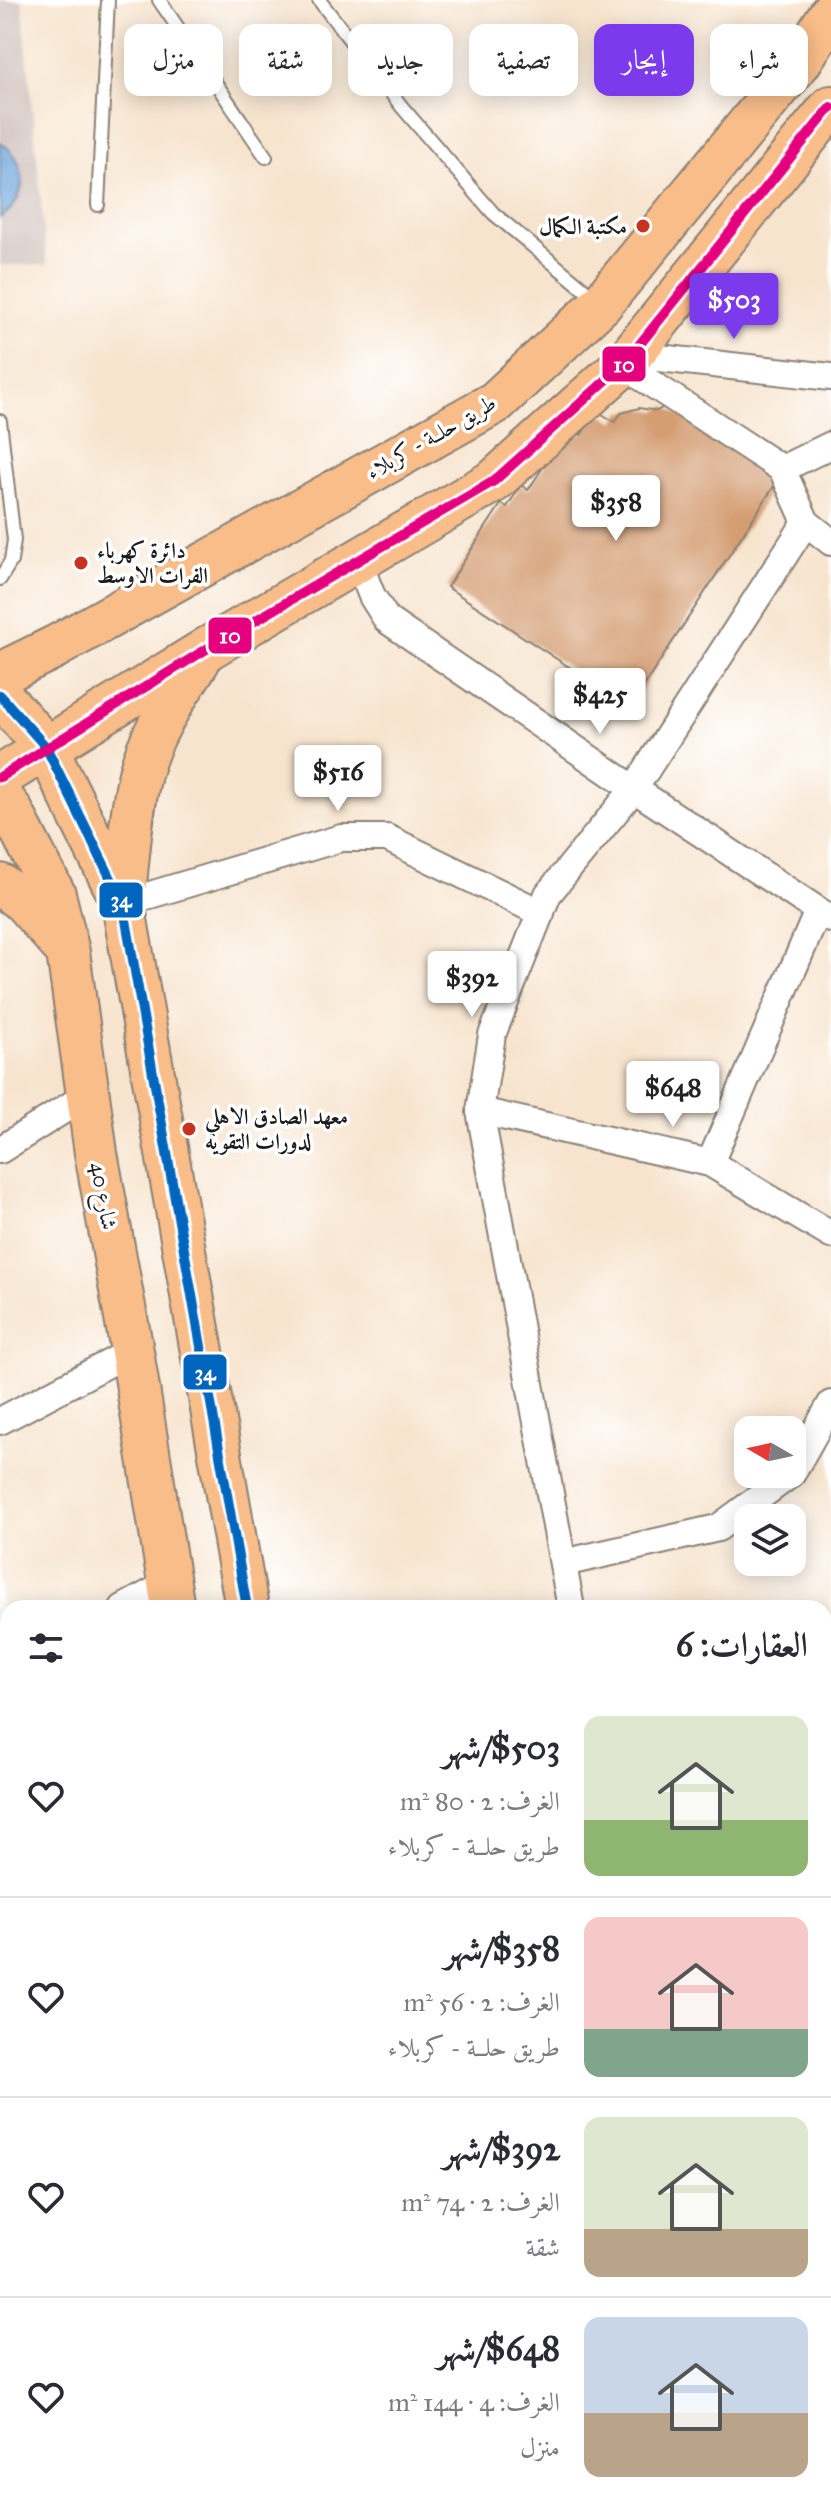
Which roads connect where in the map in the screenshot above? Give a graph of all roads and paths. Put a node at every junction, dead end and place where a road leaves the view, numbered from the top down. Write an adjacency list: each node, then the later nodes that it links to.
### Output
1 (108, 0): 7 (lane)
2 (159, 0): 6 (lane)
3 (319, 0): 8 (lane)
4 (831, 13): 8 (main road, طريق حلــة - كربلاء)
5 (831, 107): 9 (main road)
6 (266, 157)
7 (98, 205)
8 (601, 304): 19 (main road, طريق حلــة - كربلاء)
9 (628, 360): 10 (street); 13 (street); 16 (main road)
10 (831, 377)
11 (0, 421): 17 (lane)
12 (831, 445): 13 (street)
13 (782, 469): 14 (street)
14 (806, 522): 15 (street); 23 (street)
15 (831, 542)
16 (358, 561): 18 (main road); 23 (street)
17 (0, 579)
18 (205, 650): 21 (main road); 26 (main road)
19 (0, 674)
20 (0, 695): 21 (main road)
21 (46, 747): 22 (main road); 26 (main road)
22 (0, 777)
23 (634, 789): 27 (street); 28 (street)
24 (0, 796): 29 (main road, شارع 40)
25 (0, 885): 29 (main road)
26 (123, 903): 27 (street); 42 (main road)
27 (541, 913): 31 (street)
28 (824, 915): 33 (street)
29 (68, 952): 30 (main road, شارع 40)
30 (87, 1095): 32 (street); 35 (main road, شارع 40)
31 (480, 1111): 33 (street); 40 (street)
32 (0, 1150)
33 (710, 1163): 34 (street)
34 (831, 1235)
35 (132, 1351): 37 (street); 41 (main road, شارع 40)
36 (831, 1404): 38 (street)
37 (0, 1421)
38 (806, 1448)
39 (772, 1488): 40 (street)
40 (563, 1563): 43 (street)
41 (171, 1595)
42 (246, 1600)
43 (570, 1600)

